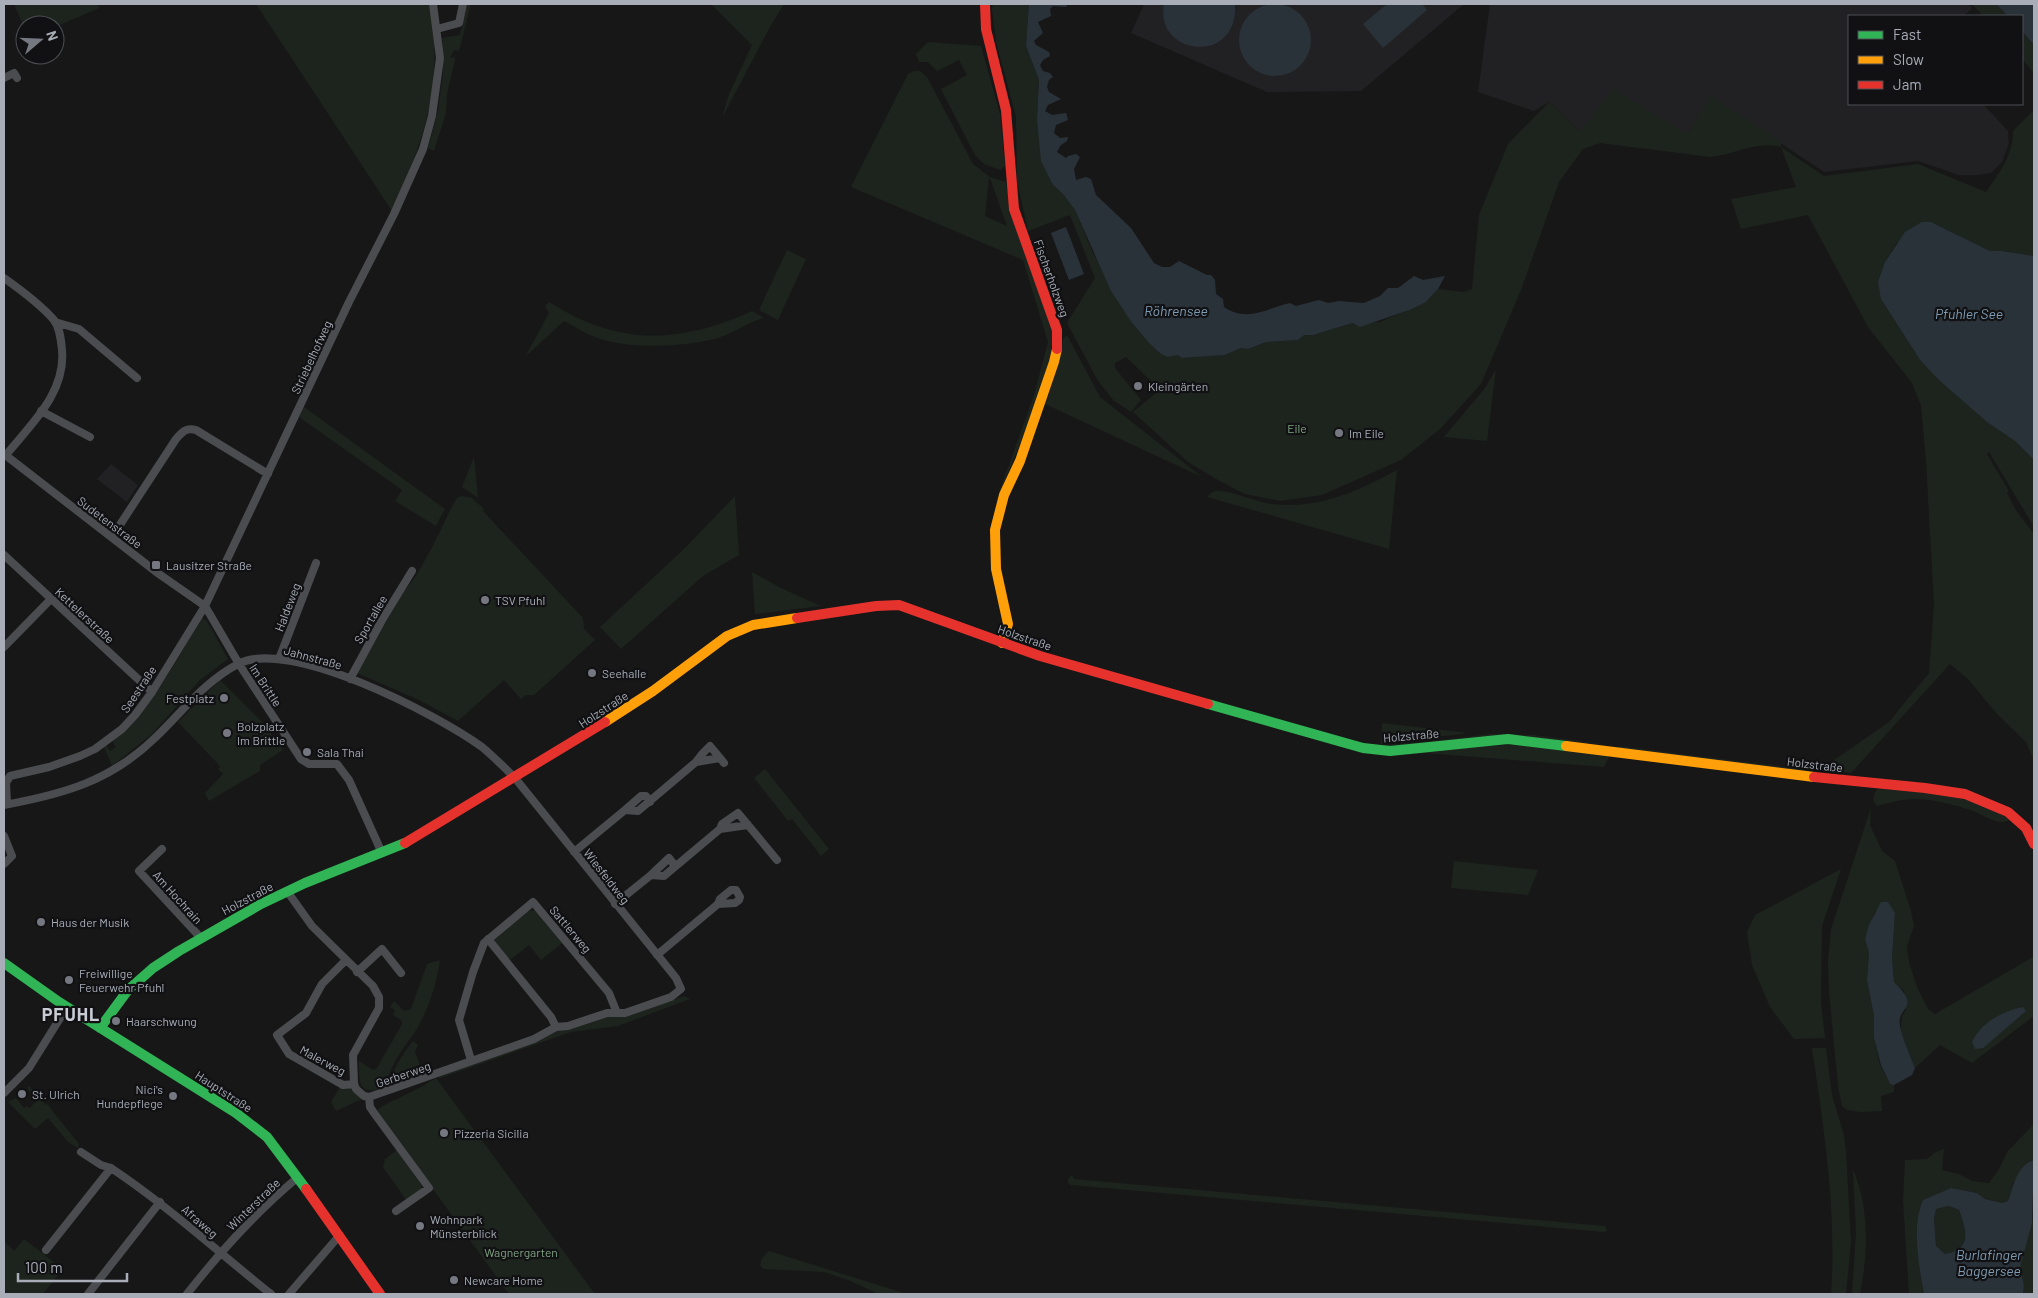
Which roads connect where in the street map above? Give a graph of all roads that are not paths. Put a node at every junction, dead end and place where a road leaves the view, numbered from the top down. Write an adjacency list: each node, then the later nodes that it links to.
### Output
1 (433, 4): 4 (street, Striebelhofweg)
2 (463, 4): 4 (street)
3 (985, 4): 22 (street, Fischerholzweg)
4 (437, 29): 15 (street, Striebelhofweg)
5 (4, 78): 6 (street)
6 (17, 78)
7 (4, 278): 8 (street)
8 (55, 322): 9 (street); 10 (street)
9 (70, 328): 10 (street); 11 (street)
10 (62, 340): 12 (street)
11 (137, 378)
12 (41, 411): 13 (street); 14 (street)
13 (90, 436)
14 (5, 455): 16 (street, Sudetenstraße)
15 (268, 474): 16 (street); 21 (street, Striebelhofweg)
16 (112, 538): 21 (street, Sudetenstraße)
17 (4, 555): 20 (street, Kettelerstraße)
18 (316, 563): 24 (street, Haldeweg)
19 (412, 571): 26 (street, Sportallee)
20 (51, 599): 23 (street); 27 (street, Kettelerstraße)
21 (205, 606): 25 (street, Im Brittle); 27 (street, Seestraße)
22 (1002, 643): 31 (street, Holzstraße); 36 (street, Holzstraße)
23 (4, 646)
24 (279, 659): 25 (street, Jahnstraße); 26 (street, Jahnstraße)
25 (239, 664): 32 (street, Jahnstraße); 39 (street, Im Brittle)
26 (350, 679): 31 (street, Jahnstraße)
27 (152, 692): 30 (street, Seestraße)
28 (696, 762): 28 (street); 38 (street)
29 (4, 768): 30 (street)
30 (9, 777): 32 (street)
31 (515, 778): 38 (street, Wiesfeldweg); 39 (street, Holzstraße)
32 (6, 805)
33 (748, 825): 34 (street); 34 (street); 40 (street)
34 (720, 829): 43 (street)
35 (4, 836): 41 (street)
36 (2034, 844)
37 (162, 849): 45 (street, Am Hochrain)
38 (574, 852): 43 (street, Wiesfeldweg)
39 (382, 853): 42 (street, Holzstraße)
40 (777, 860)
41 (4, 864)
42 (287, 891): 45 (street, Holzstraße); 48 (street)
43 (615, 904): 47 (street, Wiesfeldweg)
44 (718, 904): 47 (street)
45 (200, 938): 56 (street, Holzstraße)
46 (488, 939): 54 (street, Sattlerweg); 55 (street); 57 (street)
47 (657, 955): 52 (street, Wiesfeldweg)
48 (346, 960): 50 (street); 58 (street, Malerweg)
49 (4, 963): 53 (street, Hauptstraße)
50 (357, 972): 51 (street); 58 (street)
51 (401, 973)
52 (681, 989): 54 (street, Gerberweg)
53 (67, 1007): 56 (street, Hauptstraße); 59 (street)
54 (617, 1013): 55 (street, Gerberweg)
55 (556, 1027): 57 (street, Gerberweg)
56 (100, 1028): 63 (street, Hauptstraße)
57 (472, 1060): 60 (street, Gerberweg)
58 (354, 1084): 60 (street, Gerberweg)
59 (4, 1093)
60 (369, 1098): 65 (street)
61 (81, 1152): 62 (street, Afraweg)
62 (111, 1168): 64 (street, Afraweg); 67 (street)
63 (298, 1178): 66 (street, Hauptstraße); 68 (street, Winterstraße)
64 (160, 1202): 68 (street, Afraweg); 69 (street)
65 (396, 1211)
66 (339, 1236): 72 (street); 73 (street, Hauptstraße)
67 (46, 1250)
68 (220, 1254): 70 (street, Winterstraße); 71 (street, Afraweg)
69 (88, 1294)
70 (187, 1294)
71 (271, 1294)
72 (290, 1294)
73 (380, 1294)

